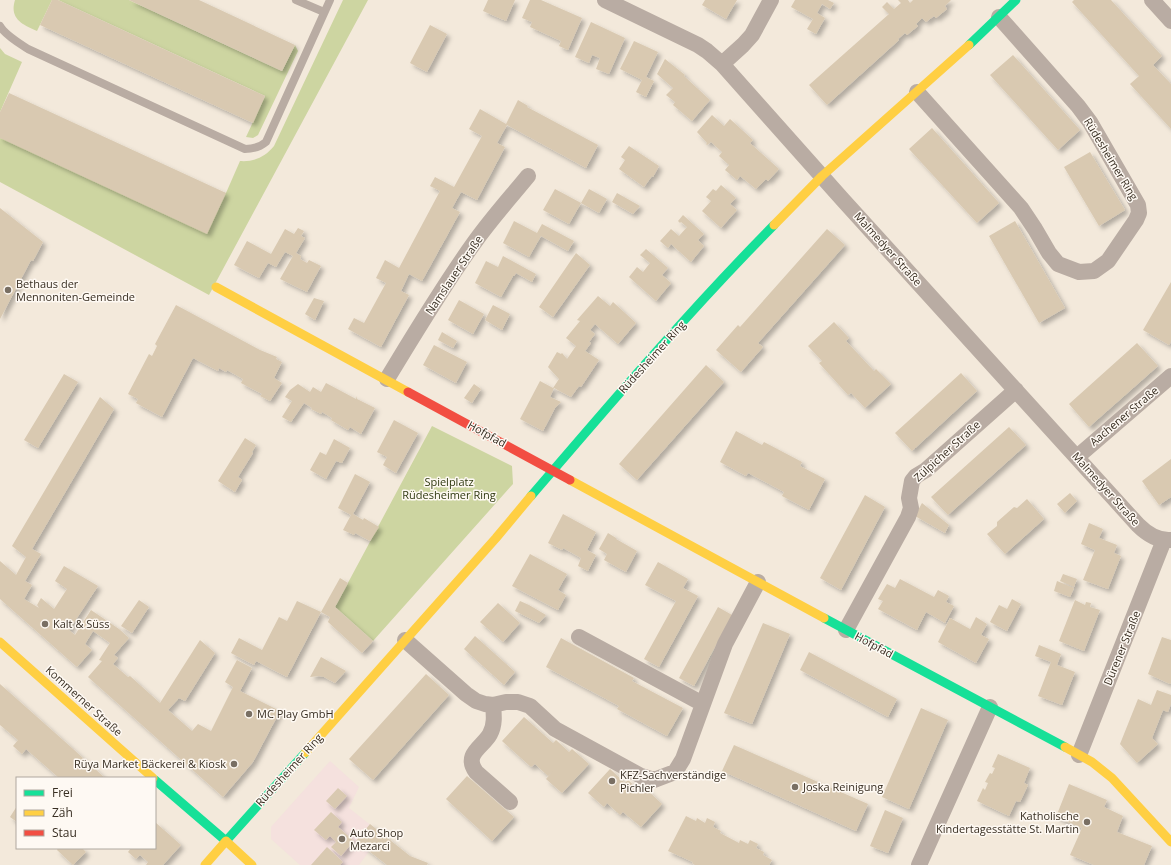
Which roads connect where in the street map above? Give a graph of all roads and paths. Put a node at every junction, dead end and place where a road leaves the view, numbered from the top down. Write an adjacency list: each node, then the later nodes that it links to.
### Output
1 (296, 0): 7 (lane)
2 (330, 0): 7 (lane)
3 (605, 0): 11 (street, Malmedyer Straße)
4 (771, 0): 11 (street)
5 (1016, 0): 8 (main road, Rüdesheimer Ring)
6 (1152, 0): 9 (street)
7 (324, 12): 10 (lane)
8 (998, 18): 12 (main road, Rüdesheimer Ring); 12 (street, Rüdesheimer Ring)
9 (1171, 21)
10 (0, 26)
11 (722, 64): 14 (street, Malmedyer Straße)
12 (917, 92): 14 (main road, Rüdesheimer Ring)
13 (528, 176): 17 (street, Namslauer Straße)
14 (822, 176): 18 (street, Malmedyer Straße); 20 (main road, Rüdesheimer Ring)
15 (216, 287): 17 (main road, Hofpfad)
16 (1171, 376): 19 (street, Aachener Straße)
17 (387, 379): 20 (main road, Hofpfad)
18 (1016, 390): 19 (street, Malmedyer Straße); 24 (street, Zülpicher Straße)
19 (1077, 457): 21 (street, Malmedyer Straße)
20 (553, 471): 23 (main road, Hofpfad); 26 (main road, Rüdesheimer Ring)
21 (1145, 532): 22 (street, Dürener Straße)
22 (1168, 540): 31 (street, Dürener Straße)
23 (758, 582): 24 (main road, Hofpfad); 28 (street)
24 (846, 630): 30 (main road, Hofpfad)
25 (579, 637): 28 (street)
26 (405, 640): 29 (street); 35 (main road, Rüdesheimer Ring)
27 (0, 642): 32 (main road, Kommerner Straße)
28 (703, 704): 29 (street)
29 (494, 705): 34 (street)
30 (990, 707): 31 (main road, Hofpfad); 39 (street)
31 (1079, 755): 36 (main road, Hofpfad)
32 (152, 777)
33 (156, 781): 35 (main road, Kommerner Straße)
34 (510, 802)
35 (226, 841): 37 (main road, Rüdesheimer Ring); 38 (main road, Kommerner Straße)
36 (1171, 842)
37 (205, 865)
38 (252, 865)
39 (919, 865)

